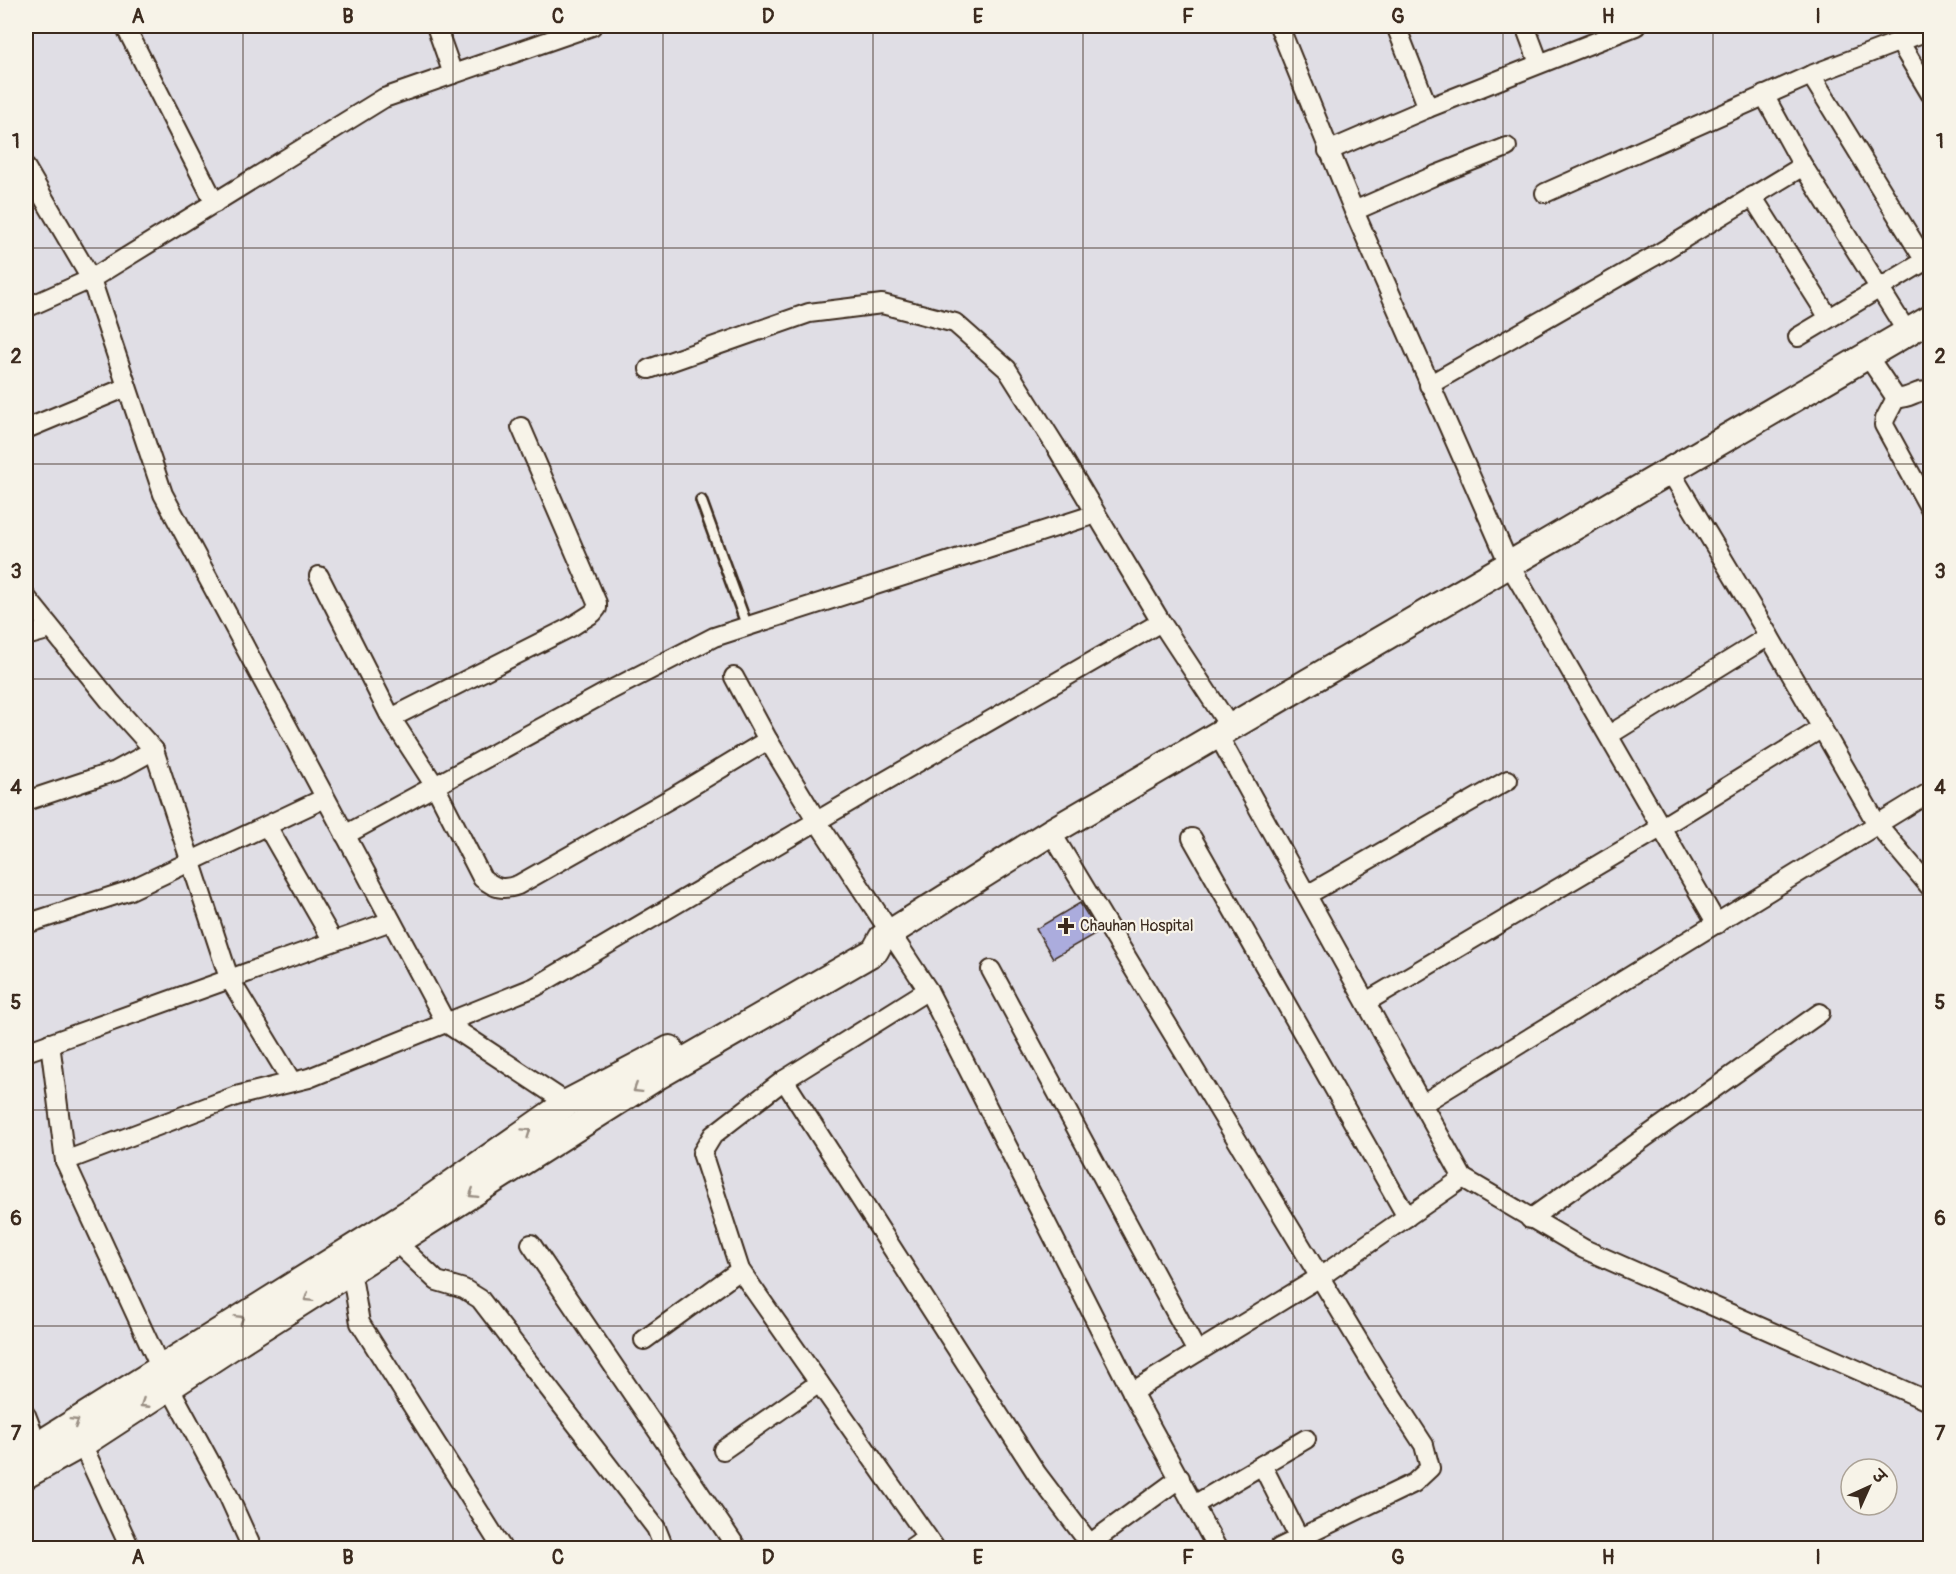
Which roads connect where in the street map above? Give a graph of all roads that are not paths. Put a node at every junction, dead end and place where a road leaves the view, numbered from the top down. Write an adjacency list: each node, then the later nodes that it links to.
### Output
1 (125, 26): 24 (street)
2 (436, 26): 12 (street)
3 (592, 26): 9 (street)
4 (1279, 26): 18 (street)
5 (1396, 26): 16 (street)
6 (1525, 26): 11 (street)
7 (1636, 26): 11 (street)
8 (1930, 30): 10 (street)
9 (559, 31): 12 (street)
10 (1899, 41): 13 (street); 14 (street)
11 (1539, 63): 16 (street)
12 (453, 74): 24 (street)
13 (1811, 75): 15 (street); 26 (street)
14 (1930, 93)
15 (1764, 95): 19 (street); 22 (street)
16 (1428, 108): 18 (street)
17 (1507, 147): 25 (street)
18 (1328, 151): 25 (street)
19 (1803, 166): 23 (street); 28 (street)
20 (26, 168): 21 (street)
21 (31, 190): 27 (street)
22 (1545, 193)
23 (1752, 196): 30 (street); 36 (street)
24 (215, 203): 27 (street)
25 (1354, 211): 36 (street)
26 (1928, 260): 28 (street)
27 (91, 279): 29 (street); 37 (street)
28 (1880, 288): 30 (street); 32 (street)
29 (26, 308)
30 (1829, 318): 33 (street)
31 (1930, 319): 32 (street)
32 (1907, 332): 34 (street)
33 (1798, 337)
34 (1867, 355): 39 (street); 42 (street)
35 (650, 369): 45 (street)
36 (1429, 385): 46 (street)
37 (127, 387): 41 (street); 64 (street)
38 (1930, 392): 39 (street)
39 (1896, 398): 44 (street)
40 (521, 427): 55 (street)
41 (26, 429)
42 (1670, 471): 46 (street); 53 (street)
43 (701, 500): 50 (lane)
44 (1930, 509)
45 (1096, 514): 49 (street); 50 (street)
46 (1509, 564): 57 (street); 58 (street)
47 (319, 576): 55 (street)
48 (26, 597): 51 (street)
49 (1161, 622): 57 (street); 66 (street)
50 (747, 626): 62 (street)
51 (51, 629): 52 (street); 60 (street)
52 (26, 636)
53 (1769, 636): 56 (street); 58 (street)
54 (734, 677): 59 (street)
55 (392, 718): 62 (street)
56 (1822, 728): 67 (street); 69 (street)
57 (1224, 731): 70 (street); 75 (street)
58 (1609, 735): 69 (street)
59 (768, 740): 62 (street); 66 (street)
60 (154, 750): 65 (street); 73 (street)
61 (1508, 780): 75 (street)
62 (435, 786): 71 (street)
63 (1930, 792): 67 (street)
64 (325, 798): 68 (street); 71 (street)
65 (26, 801)
66 (818, 821): 79 (street); 86 (street)
67 (1877, 824): 74 (street); 78 (street)
68 (267, 826): 73 (street); 80 (street)
69 (1662, 827): 78 (street); 84 (street)
70 (1051, 832): 79 (street); 101 (street)
71 (345, 835): 76 (street)
72 (1192, 838): 95 (street)
73 (191, 862): 77 (street); 82 (street)
74 (1930, 887)
75 (1307, 895): 84 (street)
76 (391, 921): 80 (street); 86 (street)
77 (26, 924)
78 (1717, 924): 92 (street)
79 (886, 935): 83 (street); 91 (street); 97 (street, one-way to 97)
80 (333, 941): 82 (street)
81 (991, 970): 103 (street)
82 (230, 978): 87 (street); 90 (street)
83 (928, 990): 89 (street); 106 (street)
84 (1366, 1002): 92 (street)
85 (1820, 1013): 96 (street)
86 (446, 1023): 90 (street); 91 (street)
87 (50, 1043): 88 (street); 93 (street)
88 (26, 1052)
89 (784, 1080): 100 (street); 119 (street)
90 (292, 1082): 93 (street)
91 (567, 1103): 97 (street, one-way to 91)
92 (1422, 1104): 94 (street)
93 (65, 1161): 104 (street)
94 (1463, 1178): 95 (street); 96 (street)
95 (1407, 1217): 101 (street)
96 (1530, 1219): 107 (street)
97 (391, 1235): 99 (street); 104 (street, one-way to 97); 123 (street)
98 (531, 1244): 124 (street)
99 (351, 1270): 104 (street, one-way to 104); 122 (street)
100 (740, 1270): 102 (street); 105 (street)
101 (1320, 1277): 103 (street); 117 (street)
102 (644, 1340)
103 (1197, 1352): 106 (street)
104 (165, 1378): 110 (street, one-way to 110); 111 (street, one-way to 104); 121 (street)
105 (819, 1383): 112 (street); 118 (street)
106 (1132, 1392): 115 (street)
107 (1930, 1402)
108 (26, 1415): 111 (street)
109 (1306, 1439): 113 (street)
110 (82, 1444): 114 (street); 120 (street)
111 (32, 1450)
112 (723, 1450)
113 (1262, 1465): 116 (street); 117 (street)
114 (26, 1475)
115 (1180, 1478): 116 (street); 119 (street)
116 (1194, 1505): 126 (street)
117 (1299, 1538): 127 (street)
118 (931, 1543): 125 (street)
119 (1087, 1546)
120 (130, 1548)
121 (252, 1548)
122 (502, 1548)
123 (664, 1548)
124 (737, 1548)
125 (911, 1548)
126 (1217, 1548)
127 (1279, 1548)

